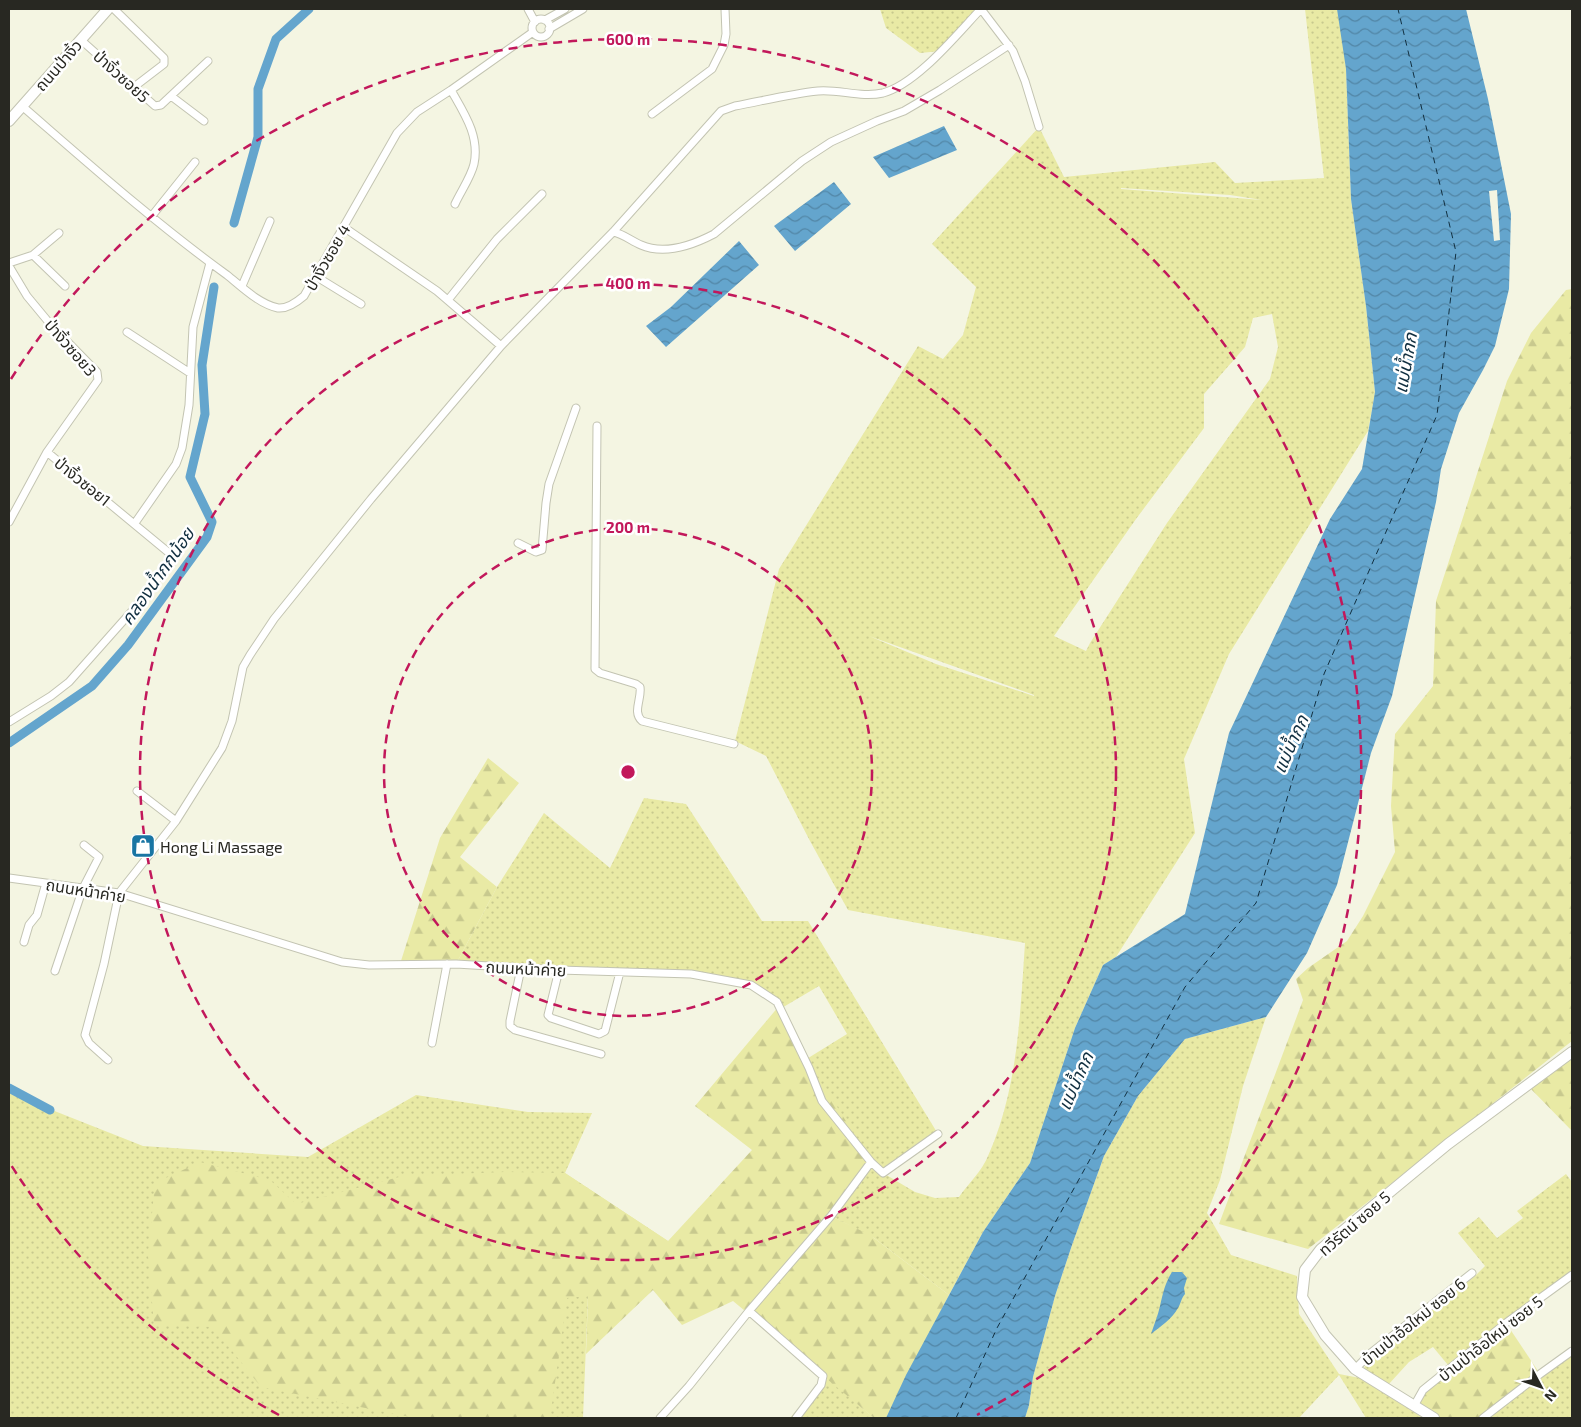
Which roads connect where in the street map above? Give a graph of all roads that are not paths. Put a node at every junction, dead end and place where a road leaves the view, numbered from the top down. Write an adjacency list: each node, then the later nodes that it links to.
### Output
1 (108, 9): 12 (street, ถนนป่างิ้ว)
2 (114, 9): 15 (street)
3 (528, 9): 9 (street)
4 (565, 9): 8 (street)
5 (583, 9): 10 (street)
6 (725, 9): 19 (street)
7 (981, 9): 13 (street); 29 (street)
8 (546, 20): 9 (street); 10 (street)
9 (534, 22): 11 (street)
10 (549, 29): 11 (street)
11 (533, 32): 16 (street, ป่างิ้วซอย 4)
12 (81, 40): 15 (street, ป่างิ้วซอย5); 18 (street, ถนนป่างิ้ว)
13 (1009, 45): 22 (street); 29 (street)
14 (208, 61): 17 (street, ป่างิ้วซอย5)
15 (134, 87): 17 (street, ป่างิ้วซอย5)
16 (451, 90): 25 (street); 28 (street, ป่างิ้วซอย 4)
17 (171, 96): 21 (street)
18 (22, 106): 20 (street, ถนนป่างิ้ว); 26 (street, ป่างิ้วซอย 4)
19 (652, 114)
20 (9, 121)
21 (204, 121)
22 (1038, 127)
23 (196, 162): 26 (street)
24 (542, 194): 37 (street)
25 (455, 204)
26 (151, 217): 32 (street, ป่างิ้วซอย 4)
27 (270, 221): 36 (street)
28 (345, 228): 34 (street, ป่างิ้วซอย 4); 37 (street)
29 (613, 232): 40 (street)
30 (59, 233): 31 (street)
31 (33, 255): 33 (street); 35 (street)
32 (210, 263): 36 (street, ป่างิ้วซอย 4); 41 (street)
33 (9, 265): 44 (street, ป่างิ้วซอย3)
34 (316, 277): 36 (street, ป่างิ้วซอย 4); 38 (street)
35 (65, 286)
36 (242, 286)
37 (448, 300): 40 (street)
38 (361, 304)
39 (127, 332): 41 (street)
40 (501, 346): 51 (street)
41 (190, 373): 46 (street)
42 (576, 408): 47 (street)
43 (598, 426): 49 (street)
44 (47, 452): 45 (street, ป่างิ้วซอย1); 46 (street, ป่างิ้วซอย1)
45 (9, 522)
46 (134, 523): 48 (street, ป่างิ้วซอย1)
47 (518, 543)
48 (9, 722)
49 (734, 744)
50 (137, 791): 51 (street)
51 (176, 821): 56 (street)
52 (84, 845): 55 (street)
53 (9, 878): 54 (street, ถนนหน้าค่าย)
54 (46, 883): 55 (street, ถนนหน้าค่าย); 57 (street)
55 (83, 888): 56 (street, ถนนหน้าค่าย); 61 (street)
56 (119, 893): 58 (street, ถนนหน้าค่าย); 66 (street)
57 (24, 942)
58 (447, 964): 59 (street, ถนนหน้าค่าย); 63 (street)
59 (521, 968): 60 (street, ถนนหน้าค่าย); 65 (street)
60 (559, 970): 62 (street, ถนนหน้าค่าย); 62 (street)
61 (55, 971)
62 (620, 972): 68 (street, ถนนหน้าค่าย)
63 (432, 1043)
64 (1572, 1052): 73 (street, ทวีรัตน์ ซอย 5)
65 (601, 1054)
66 (108, 1060)
67 (938, 1134): 68 (street)
68 (871, 1162): 71 (street)
69 (1472, 1272): 73 (street, บ้านป่าอ้อใหม่ ซอย 6)
70 (1572, 1275): 74 (street, บ้านป่าอ้อใหม่ ซอย 5)
71 (750, 1311): 75 (street); 76 (street)
72 (1572, 1351): 78 (street)
73 (1355, 1369): 74 (street, ทวีรัตน์ ซอย 5)
74 (1414, 1406): 77 (street, ทวีรัตน์ ซอย 5)
75 (660, 1418)
76 (796, 1418)
77 (1434, 1418)
78 (1483, 1418)

